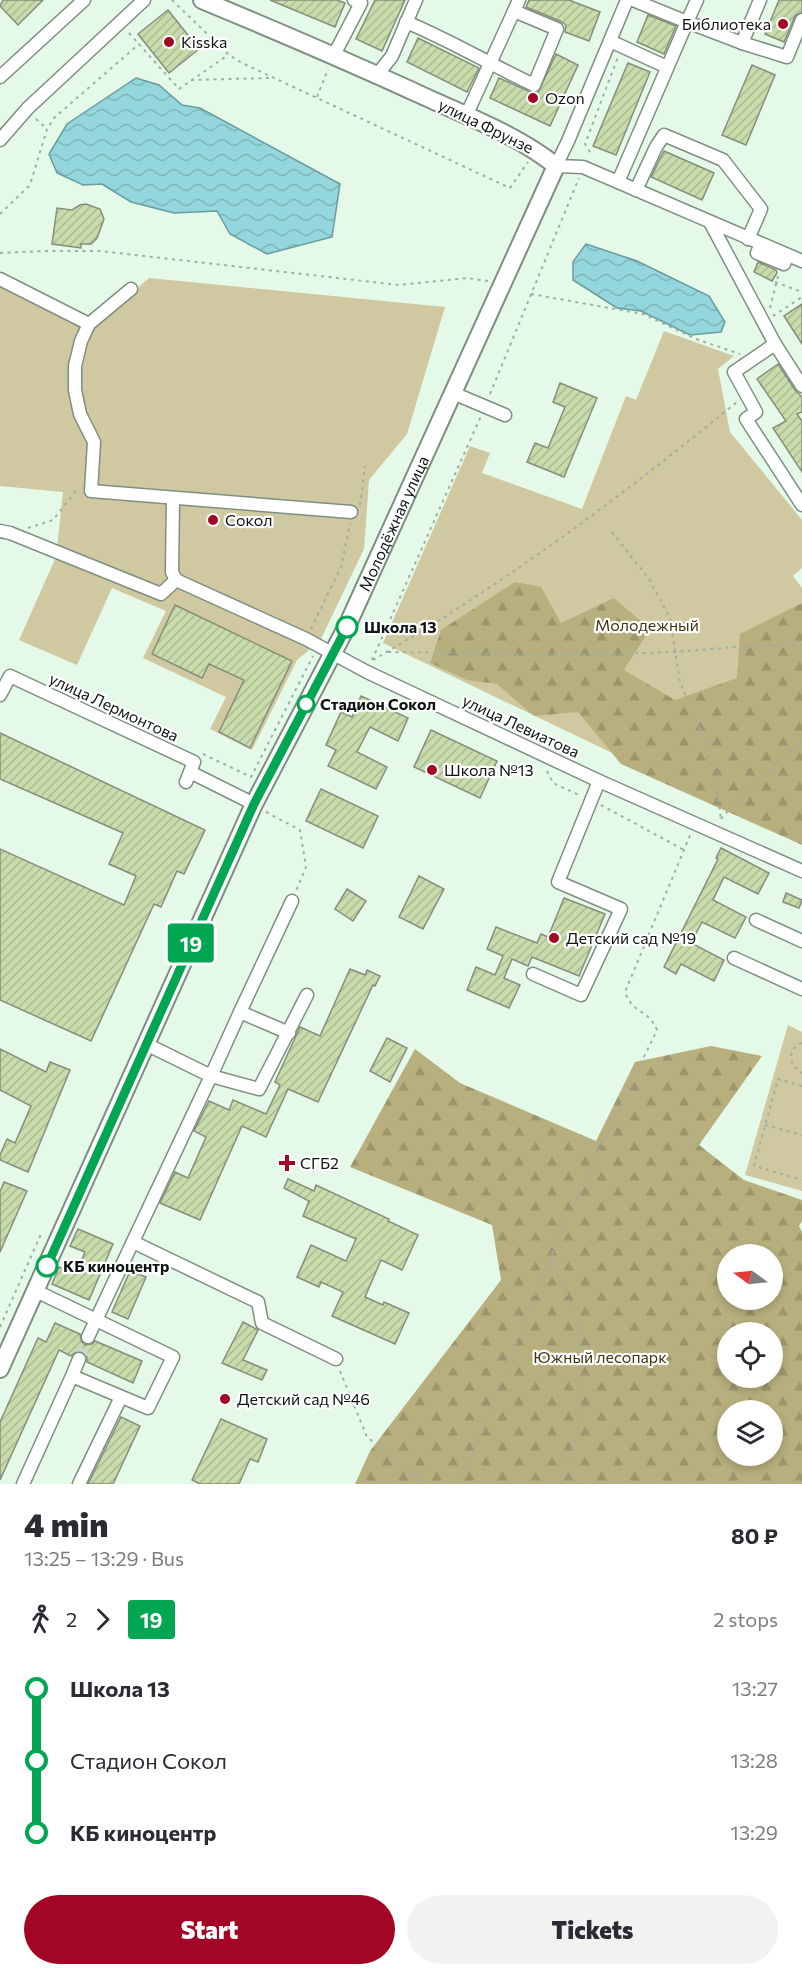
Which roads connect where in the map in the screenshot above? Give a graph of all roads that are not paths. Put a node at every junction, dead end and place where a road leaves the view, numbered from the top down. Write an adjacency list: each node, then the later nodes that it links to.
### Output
1 (84, 0): 21 (street)
2 (144, 0): 23 (street)
3 (202, 0): 10 (main road, улица Фрунзе)
4 (416, 0): 13 (street)
5 (627, 0): 15 (street, Молодёжная улица)
6 (633, 0): 14 (street)
7 (697, 0): 14 (street)
8 (760, 0): 16 (street)
9 (359, 1): 17 (street)
10 (226, 4): 17 (main road, улица Фрунзе)
11 (517, 5): 18 (street); 18 (street)
12 (802, 20): 16 (street)
13 (406, 22): 18 (street); 20 (street)
14 (687, 22): 16 (street); 19 (street)
15 (610, 41): 19 (street); 24 (street, Молодёжная улица)
16 (742, 43)
17 (334, 56): 20 (main road, улица Фрунзе)
18 (490, 64): 22 (street)
19 (667, 67): 25 (street)
20 (377, 75): 22 (main road, улица Фрунзе)
21 (0, 76)
22 (466, 116): 24 (main road, улица Фрунзе)
23 (0, 140)
24 (556, 166): 25 (street); 35 (main road, Молодёжная улица)
25 (618, 182): 26 (street)
26 (636, 190): 27 (street); 28 (street)
27 (710, 222): 28 (street); 33 (street)
28 (748, 239): 29 (street)
29 (802, 261)
30 (0, 279): 32 (street)
31 (131, 289): 32 (street)
32 (88, 324): 37 (street)
33 (775, 344): 34 (street); 38 (street)
34 (802, 386)
35 (453, 393): 36 (street); 42 (main road, Молодёжная улица)
36 (505, 415)
37 (173, 498): 39 (street); 41 (street)
38 (802, 505)
39 (351, 512)
40 (5, 532): 41 (street)
41 (176, 580): 42 (street, улица Левиатова)
42 (326, 650): 44 (street, улица Левиатова); 45 (main road, Молодёжная улица)
43 (0, 695): 45 (street, улица Лермонтова)
44 (599, 780): 46 (street, улица Левиатова); 51 (street)
45 (259, 807): 56 (main road, Молодёжная улица)
46 (802, 871)
47 (292, 901): 54 (street)
48 (756, 920): 49 (street)
49 (802, 941)
50 (734, 958): 52 (street)
51 (533, 974)
52 (802, 988)
53 (307, 995): 55 (street)
54 (240, 1012): 55 (street); 57 (street)
55 (289, 1033): 57 (street)
56 (146, 1044): 57 (street); 59 (main road, Молодёжная улица)
57 (211, 1076): 58 (street)
58 (133, 1242): 60 (street); 63 (street)
59 (36, 1291): 60 (street); 64 (main road, Молодёжная улица)
60 (96, 1321): 61 (street); 66 (street)
61 (88, 1337)
62 (79, 1359): 65 (street)
63 (336, 1359)
64 (0, 1369)
65 (72, 1376): 66 (street); 67 (street)
66 (121, 1397): 68 (street)
67 (23, 1484)
68 (79, 1484)

